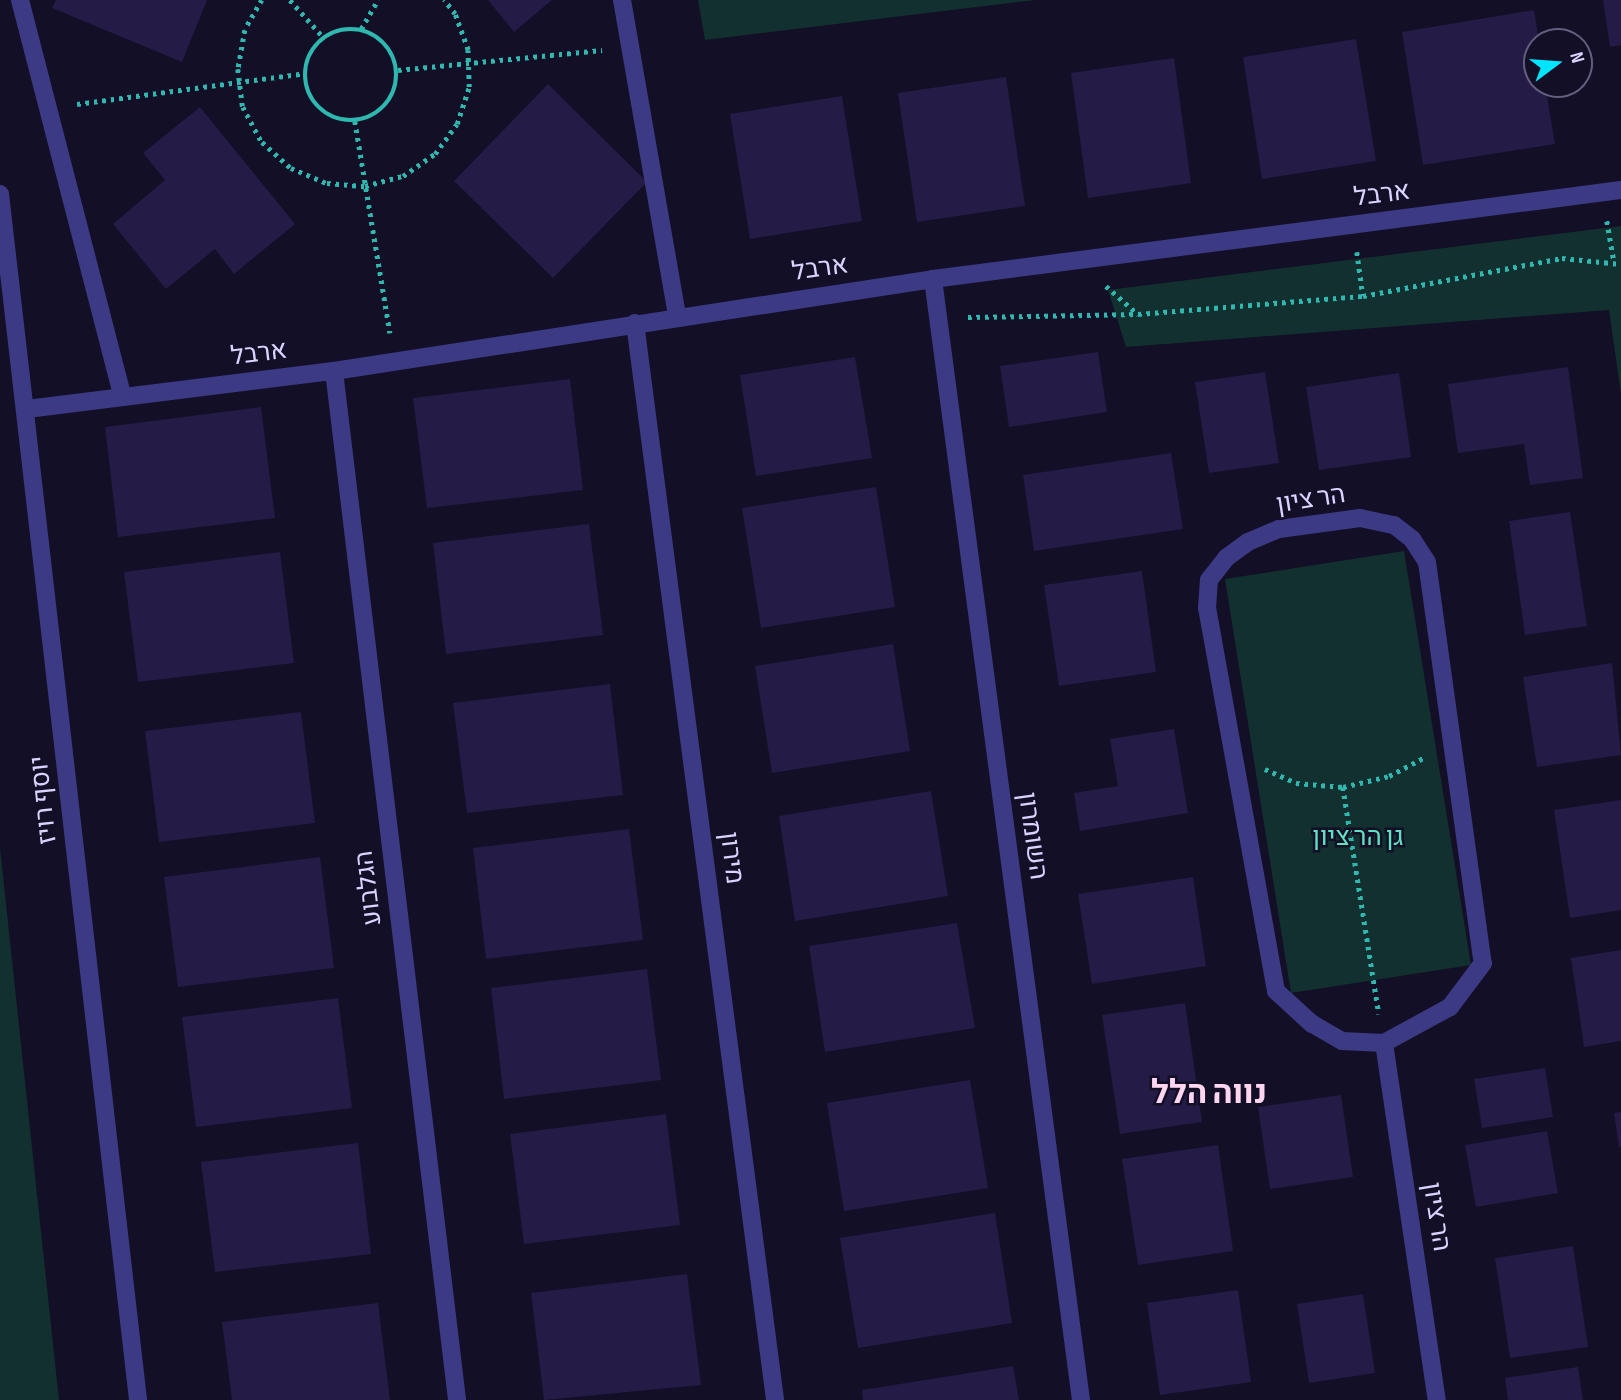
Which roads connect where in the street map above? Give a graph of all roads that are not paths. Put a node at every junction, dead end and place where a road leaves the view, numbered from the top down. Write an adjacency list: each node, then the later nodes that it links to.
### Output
1 (20, 0): 9 (street)
2 (622, 0): 6 (street)
3 (1621, 190): 5 (street, ארבל)
4 (0, 194): 10 (street, יוסף רויז)
5 (933, 279): 6 (street, ארבל); 15 (street, השומרון)
6 (677, 316): 7 (street, ארבל)
7 (635, 323): 8 (street, ארבל); 14 (street, מירון)
8 (334, 371): 9 (street, ארבל); 13 (street, הגלבוע)
9 (123, 397): 10 (street, ארבל)
10 (27, 409): 12 (street, יוסף רויז)
11 (1384, 1043): 11 (street, הר ציון); 16 (street, הר ציון)
12 (138, 1400)
13 (457, 1400)
14 (775, 1400)
15 (1081, 1400)
16 (1437, 1400)

